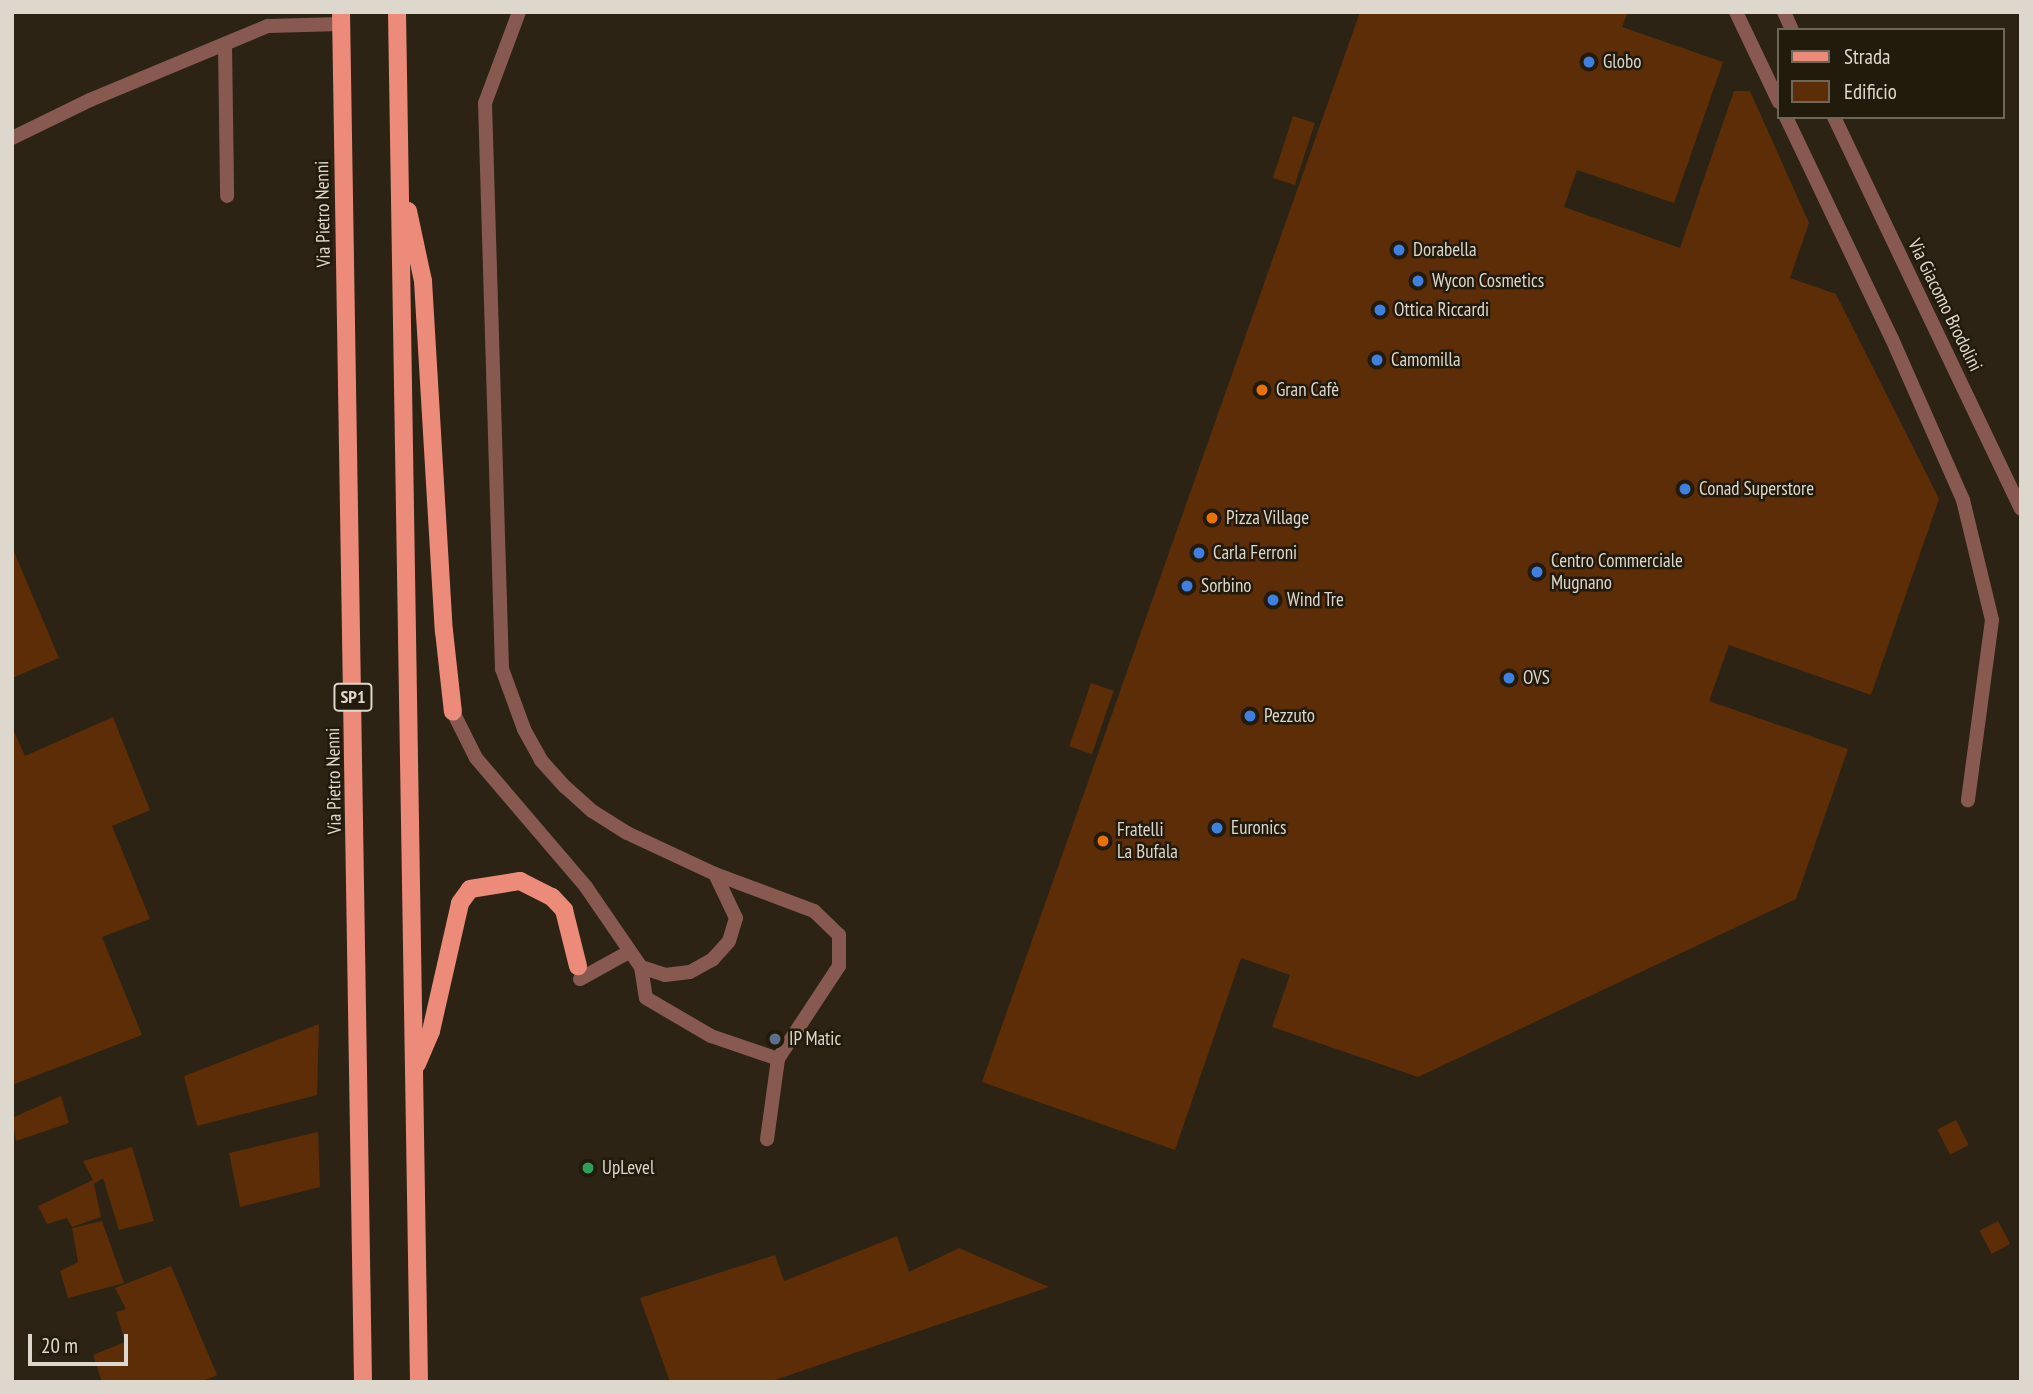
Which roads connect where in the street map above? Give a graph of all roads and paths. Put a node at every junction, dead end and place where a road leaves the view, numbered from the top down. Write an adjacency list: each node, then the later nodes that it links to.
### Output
1 (397, 12): 12 (main road)
2 (519, 12): 17 (street)
3 (1736, 12): 8 (street)
4 (1784, 12): 6 (street)
5 (341, 18): 7 (street); 24 (main road, Via Pietro Nenni / SP1)
6 (1791, 28)
7 (225, 44): 11 (street); 13 (street)
8 (1778, 100)
9 (1787, 119): 16 (street)
10 (1835, 119): 14 (street, Via Giacomo Brodolini)
11 (12, 138)
12 (400, 170): 15 (main road); 22 (main road)
13 (227, 196)
14 (2021, 509)
15 (453, 712): 18 (street)
16 (1968, 800)
17 (715, 874): 19 (street); 21 (street)
18 (629, 952): 19 (street); 20 (street)
19 (641, 967): 21 (street)
20 (579, 972): 22 (main road)
21 (778, 1059): 23 (street)
22 (414, 1071): 25 (main road)
23 (767, 1139)
24 (363, 1382)
25 (419, 1382)

